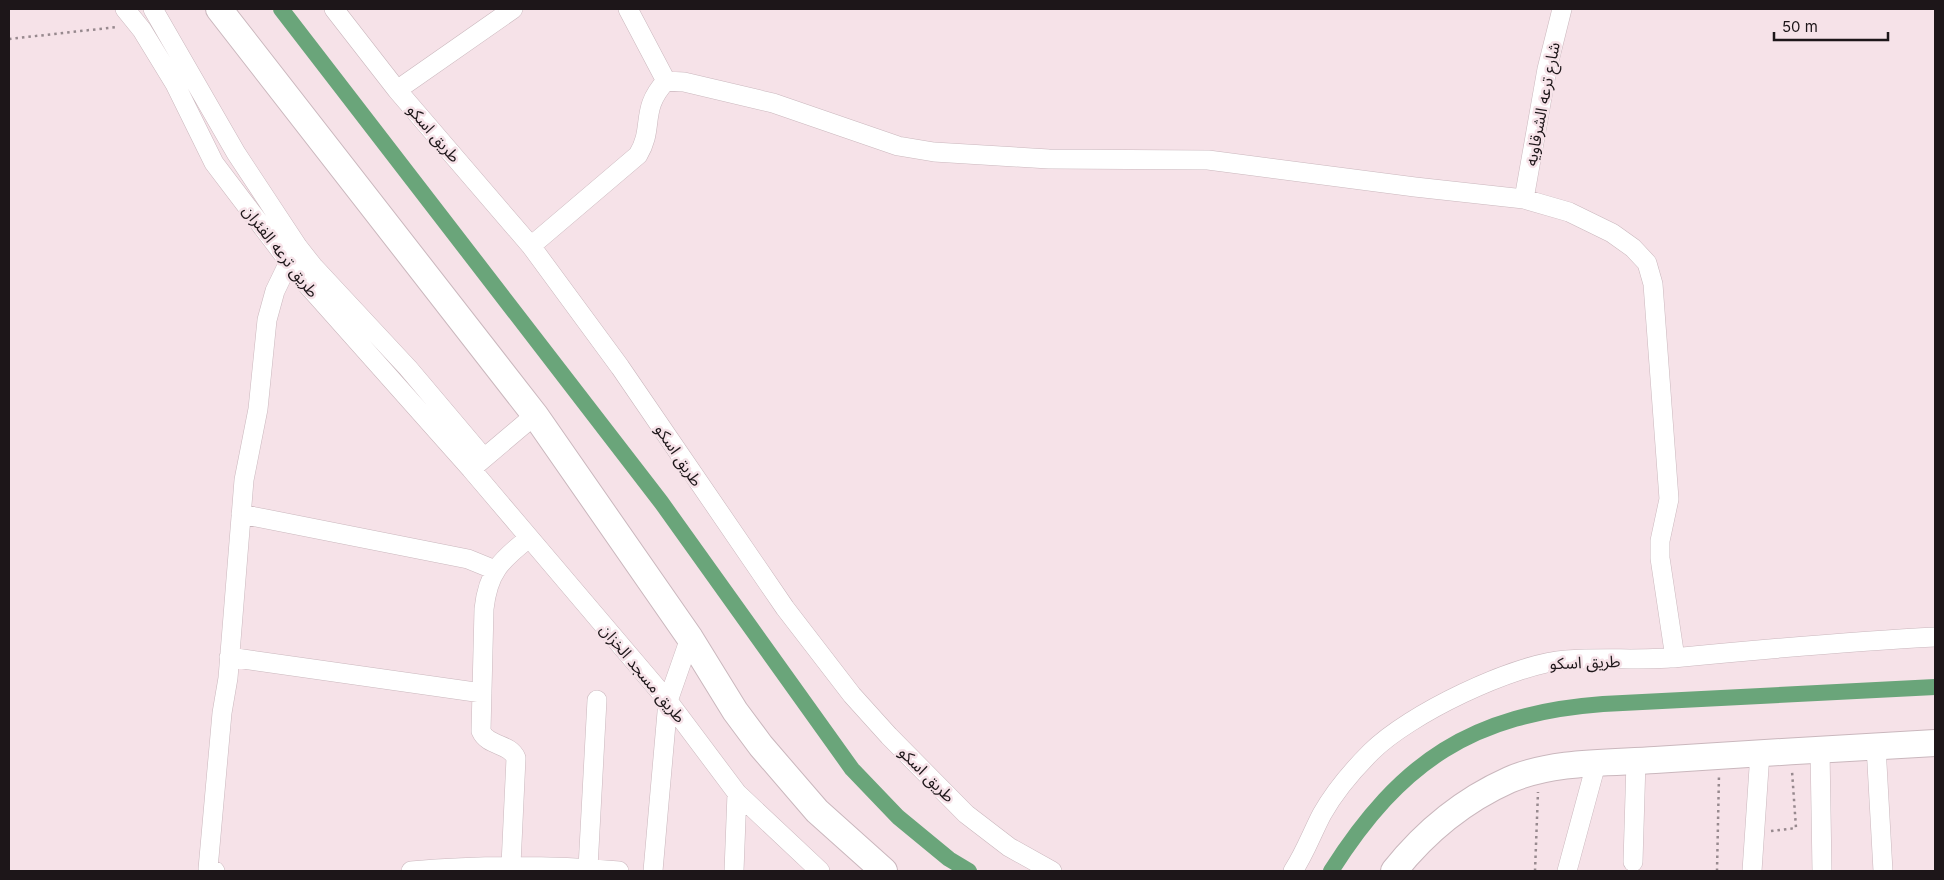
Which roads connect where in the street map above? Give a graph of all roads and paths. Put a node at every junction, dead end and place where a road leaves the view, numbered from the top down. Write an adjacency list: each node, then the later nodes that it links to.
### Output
1 (153, 9): 15 (street, طريق ترعه الفئران)
2 (219, 9): 14 (street)
3 (334, 9): 10 (street, طريق اسكو)
4 (513, 9): 10 (street)
5 (628, 9): 9 (street)
6 (1562, 9): 11 (street, شارع ترعه الشرقاويه)
7 (130, 15): 8 (path); 13 (street, طريق ترعه الفئران)
8 (9, 39)
9 (666, 81): 11 (street); 12 (street)
10 (397, 90): 12 (street, طريق اسكو)
11 (1524, 199): 22 (street)
12 (531, 246): 48 (street, طريق اسكو)
13 (289, 262): 15 (street, طريق ترعه الفئران); 16 (street)
14 (535, 415): 15 (street); 19 (street)
15 (478, 464): 17 (street, طريق مسجد الخزان)
16 (241, 514): 18 (street); 21 (street)
17 (529, 538): 18 (street); 25 (street, طريق مسجد الخزان)
18 (494, 570): 23 (street)
19 (690, 638): 25 (street); 47 (street)
20 (1935, 638): 22 (street, طريق اسكو)
21 (230, 657): 23 (street); 41 (street)
22 (1675, 658): 49 (street, طريق اسكو)
23 (482, 693): 38 (street)
24 (597, 700): 40 (street)
25 (668, 700): 35 (street, طريق مسجد الخزان); 44 (street)
26 (1935, 743): 27 (street)
27 (1876, 746): 28 (street); 56 (street)
28 (1820, 750): 29 (street); 55 (street)
29 (1791, 752): 30 (street); 36 (path)
30 (1760, 753): 31 (street); 36 (street)
31 (1720, 755): 32 (street); 53 (path)
32 (1636, 761): 33 (street); 37 (street)
33 (1596, 764): 34 (street); 52 (street)
34 (1539, 771): 50 (street); 51 (path)
35 (737, 793): 45 (street); 46 (street, طريق مسجد الخزان)
36 (1754, 832): 54 (street)
37 (1633, 862)
38 (510, 865): 39 (street); 42 (street)
39 (529, 868): 40 (street)
40 (588, 868): 43 (street)
41 (215, 871)
42 (411, 871)
43 (619, 871)
44 (653, 871)
45 (734, 871)
46 (820, 871)
47 (884, 871)
48 (1052, 871)
49 (1293, 871)
50 (1394, 871)
51 (1535, 871)
52 (1567, 871)
53 (1717, 871)
54 (1752, 871)
55 (1822, 871)
56 (1883, 871)

